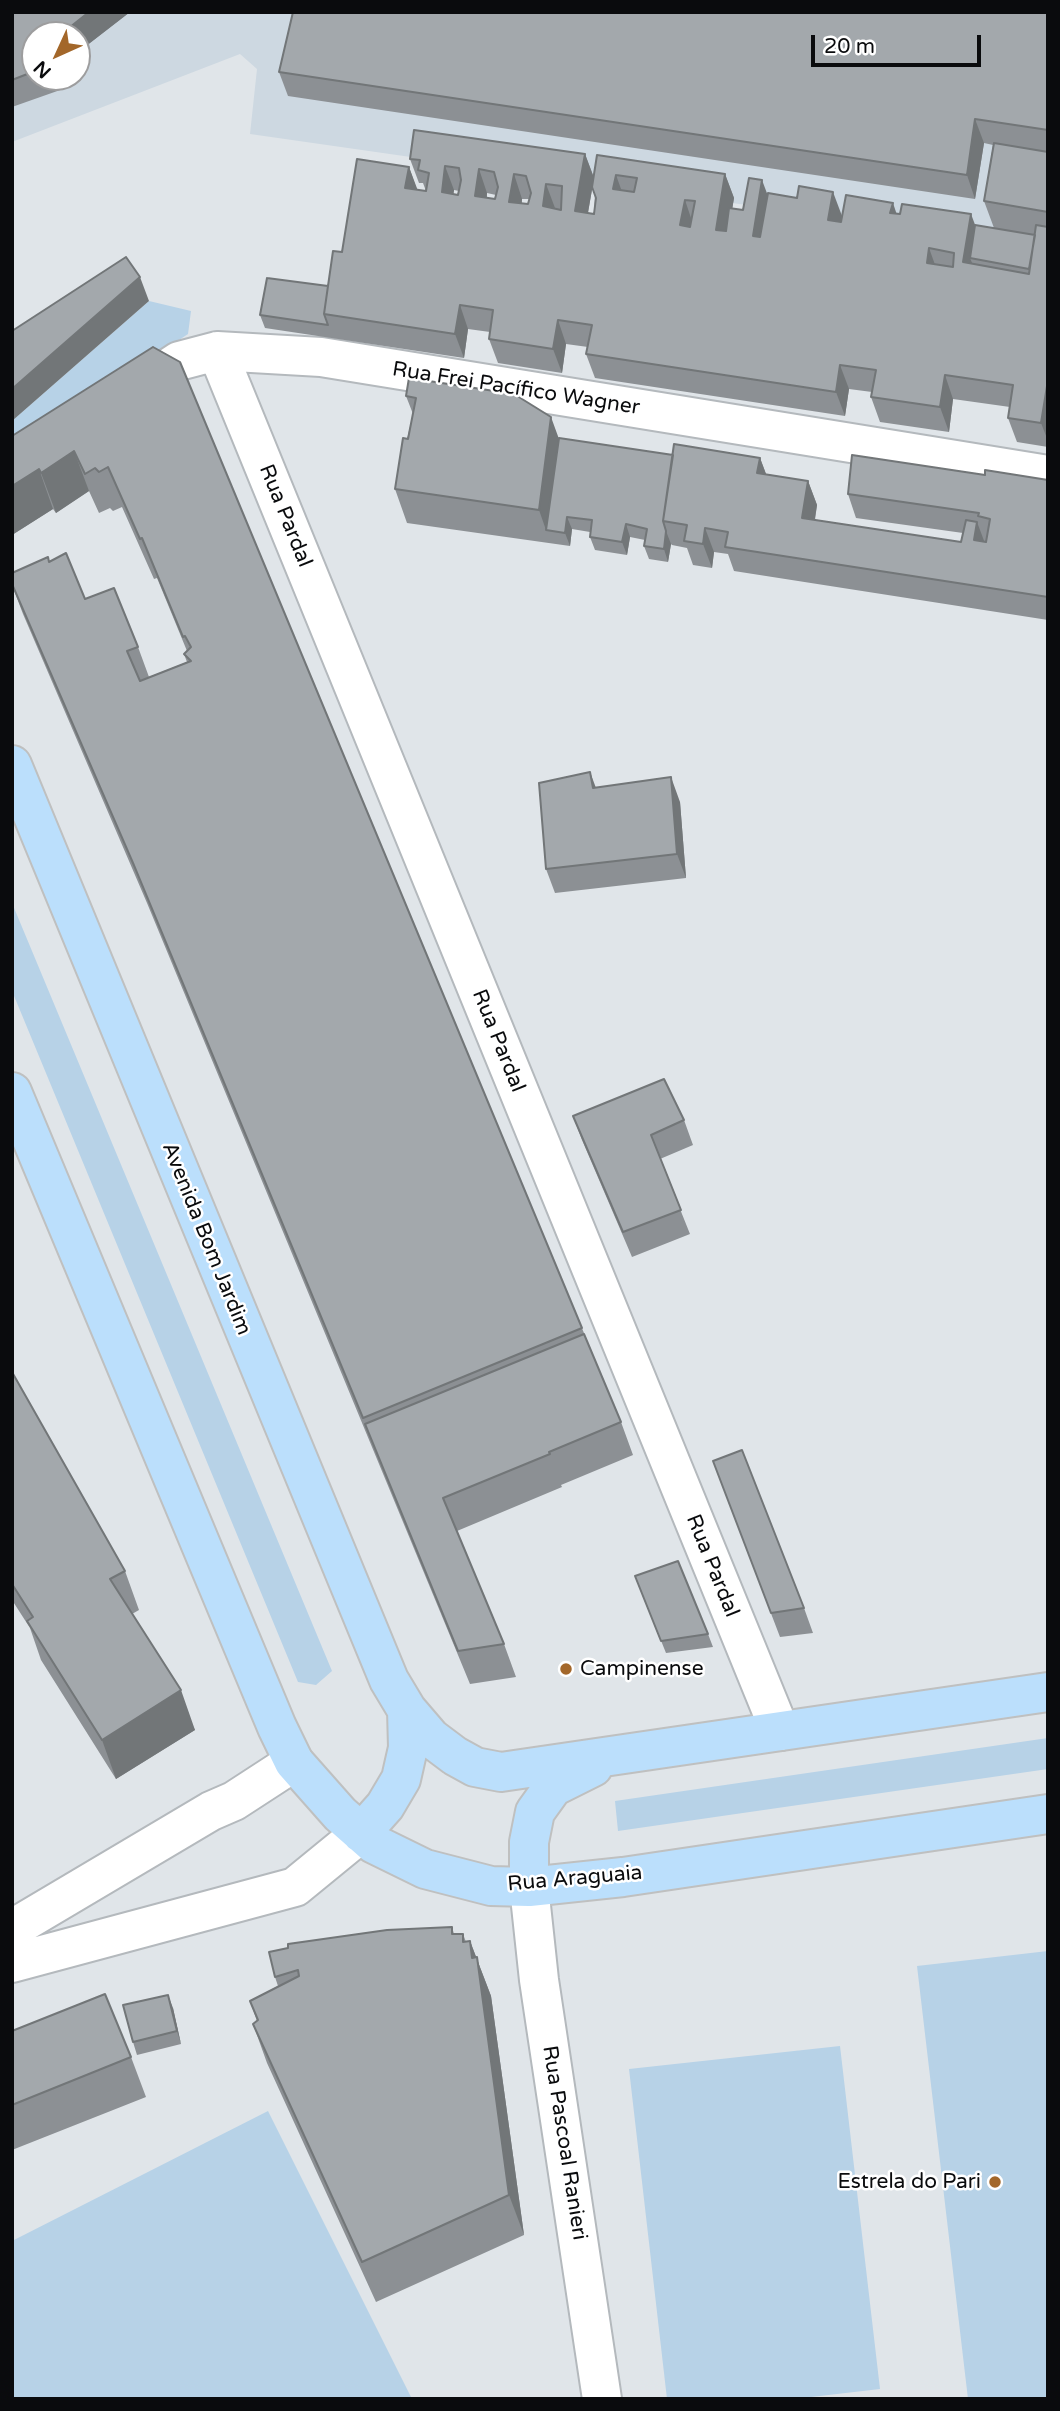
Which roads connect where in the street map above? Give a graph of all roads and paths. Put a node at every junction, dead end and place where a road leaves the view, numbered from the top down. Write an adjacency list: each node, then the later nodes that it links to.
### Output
1 (217, 351): 2 (street, Rua Frei Pacífico Wagner); 3 (street, Rua Frei Pacífico Wagner); 8 (street, Rua Pardal)
2 (101, 411)
3 (1048, 475)
4 (12, 765): 7 (main road, Avenida Bom Jardim)
5 (12, 1092): 10 (main road)
6 (1048, 1692): 8 (main road)
7 (407, 1710): 9 (main road); 12 (main road)
8 (780, 1731): 9 (main road)
9 (609, 1757): 13 (main road)
10 (294, 1762): 12 (main road); 14 (street)
11 (1048, 1814): 13 (main road, Rua Araguaia)
12 (361, 1833): 13 (main road, Rua Araguaia); 15 (street)
13 (529, 1887): 16 (street, Rua Pascoal Ranieri)
14 (12, 1929)
15 (12, 1963)
16 (602, 2399)

